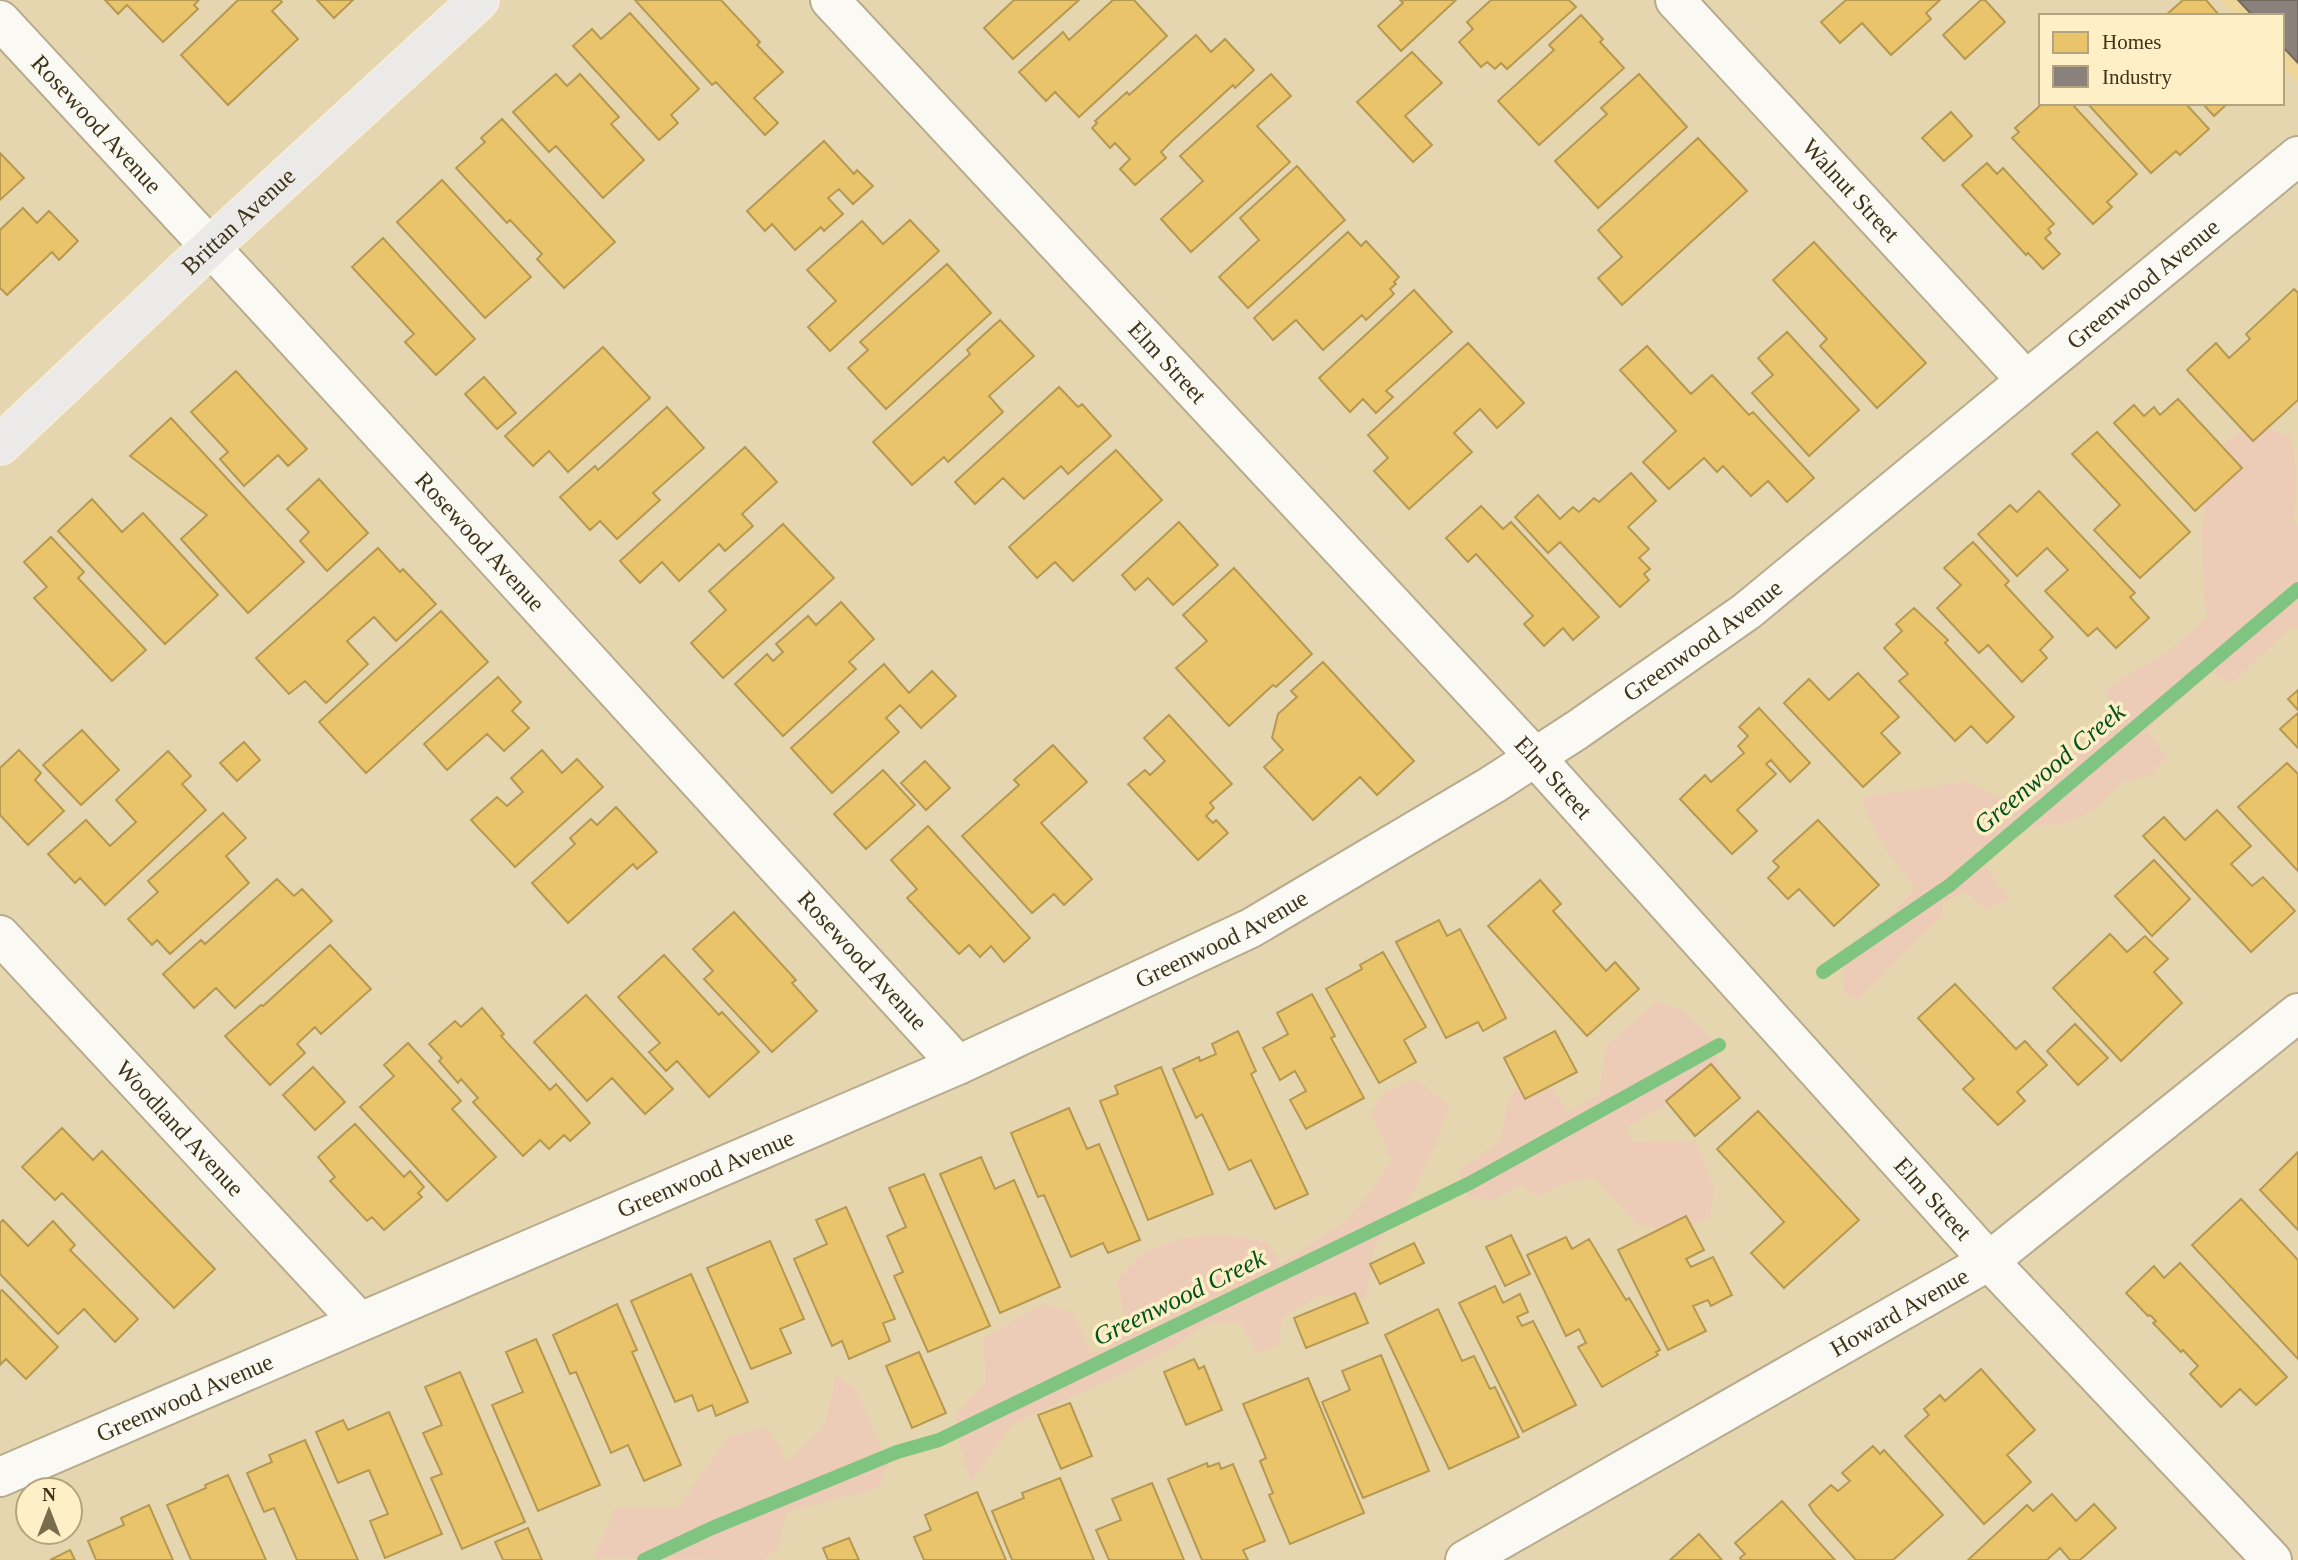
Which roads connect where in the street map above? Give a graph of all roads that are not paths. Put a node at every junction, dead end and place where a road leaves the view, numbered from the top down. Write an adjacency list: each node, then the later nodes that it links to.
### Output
1 (480, 0): 6 (main road, Brittan Avenue)
2 (830, 0): 9 (street, Elm Street)
3 (1675, 0): 7 (street, Walnut Street)
4 (0, 20): 6 (street, Rosewood Avenue)
5 (2298, 156): 7 (street, Greenwood Avenue)
6 (210, 247): 8 (main road, Brittan Avenue); 12 (street, Rosewood Avenue)
7 (2026, 380): 9 (street, Greenwood Avenue)
8 (0, 446)
9 (1535, 757): 12 (street, Greenwood Avenue); 13 (street, Elm Street)
10 (0, 935): 14 (street, Woodland Avenue)
11 (2298, 1013): 13 (street, Howard Avenue)
12 (958, 1065): 14 (street, Greenwood Avenue)
13 (1989, 1261): 16 (street, Howard Avenue); 17 (street, Elm Street)
14 (359, 1321): 15 (street, Greenwood Avenue)
15 (0, 1477)
16 (1465, 1560)
17 (2272, 1560)

